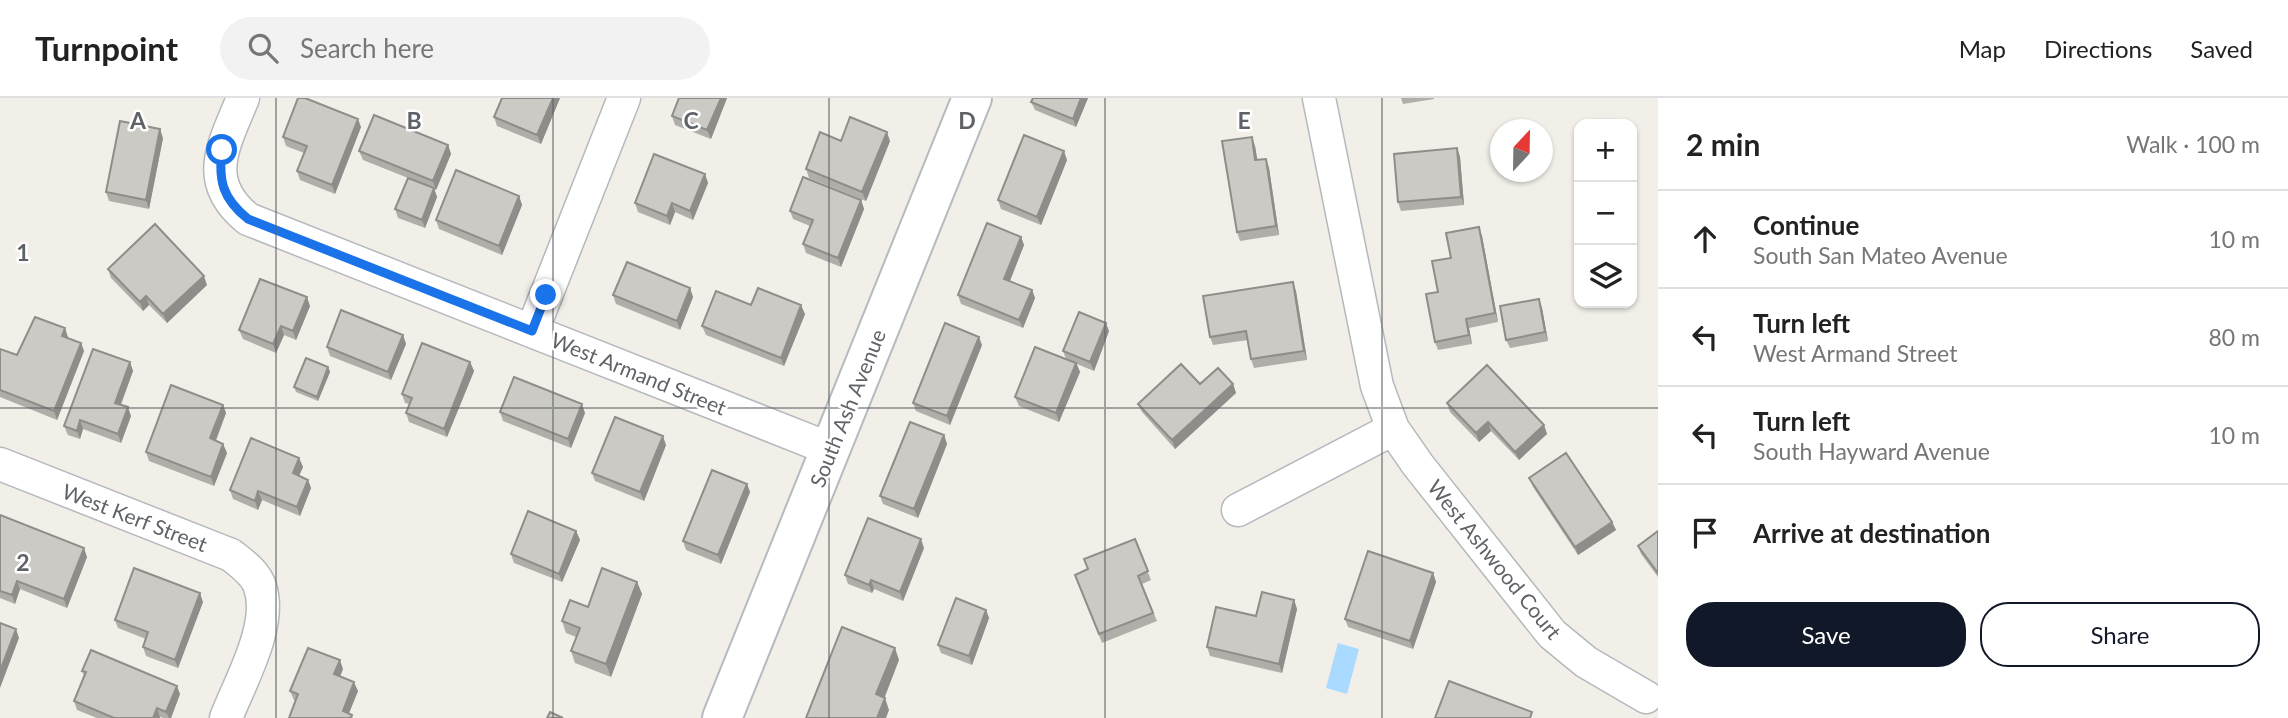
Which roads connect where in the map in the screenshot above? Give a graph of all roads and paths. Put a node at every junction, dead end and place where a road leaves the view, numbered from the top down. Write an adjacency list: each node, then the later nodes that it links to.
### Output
1 (243, 98): 5 (street, West Armand Street)
2 (624, 98): 5 (street)
3 (972, 98): 7 (street, South Ash Avenue)
4 (1319, 98): 6 (street, West Ashwood Court)
5 (532, 331): 7 (street, West Armand Street)
6 (1393, 429): 9 (street); 10 (street, West Ashwood Court)
7 (830, 449): 12 (street, South Ash Avenue)
8 (0, 464): 11 (street, West Kerf Street)
9 (1238, 510)
10 (1646, 697)
11 (226, 718)
12 (722, 718)

